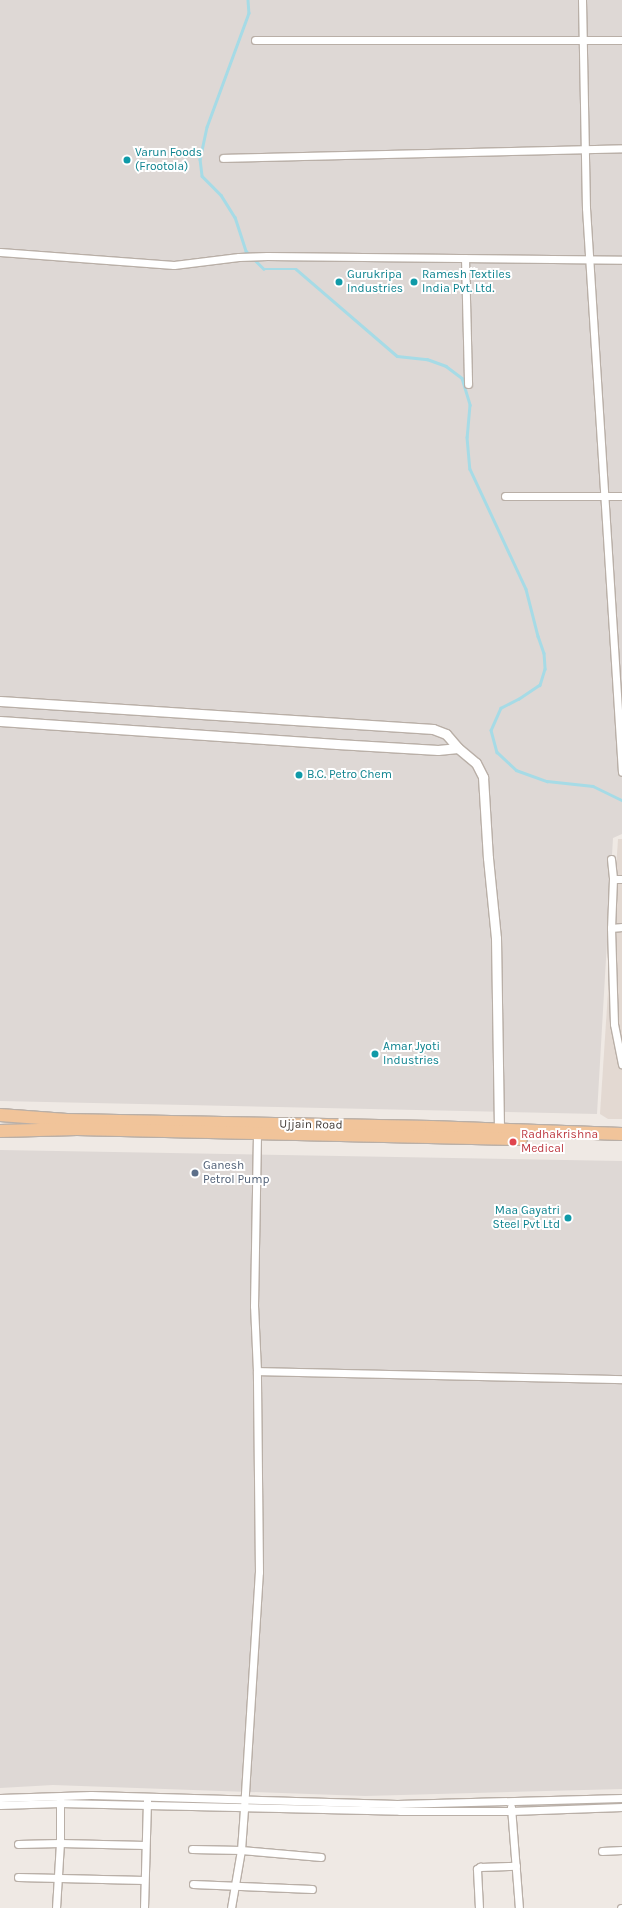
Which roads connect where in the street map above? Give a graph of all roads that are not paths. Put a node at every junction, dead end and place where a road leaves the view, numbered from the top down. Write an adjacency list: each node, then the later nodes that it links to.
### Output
1 (582, 0): 3 (street)
2 (255, 40): 3 (street)
3 (582, 40): 4 (street); 5 (street)
4 (622, 40)
5 (584, 148): 6 (street); 7 (street); 10 (street)
6 (622, 148)
7 (223, 158)
8 (0, 252): 9 (street)
9 (465, 258): 10 (street); 12 (street)
10 (589, 260): 11 (street); 14 (street)
11 (622, 260)
12 (468, 384)
13 (505, 496): 14 (street)
14 (605, 496): 15 (street); 19 (street)
15 (622, 496)
16 (0, 701): 18 (street)
17 (0, 721): 18 (street)
18 (458, 748): 29 (street)
19 (622, 772)
20 (611, 859): 21 (street)
21 (613, 879): 22 (street); 24 (street)
22 (622, 879)
23 (622, 927): 24 (street)
24 (610, 928): 25 (street)
25 (622, 1064)
26 (0, 1116): 27 (main road, Ujjain Road)
27 (257, 1128): 28 (main road, Ujjain Road); 29 (main road, Ujjain Road); 32 (street)
28 (0, 1131)
29 (499, 1134): 30 (main road, Ujjain Road); 31 (main road, Ujjain Road)
30 (622, 1134)
31 (622, 1140)
32 (257, 1371): 33 (street); 38 (street)
33 (622, 1379)
34 (60, 1795): 35 (street); 36 (street); 39 (street)
35 (147, 1796): 38 (street); 41 (street)
36 (0, 1798)
37 (622, 1798): 40 (street)
38 (245, 1799): 40 (street); 44 (street)
39 (60, 1803): 41 (street); 42 (street); 46 (street)
40 (510, 1803): 45 (street)
41 (147, 1804): 44 (street); 48 (street)
42 (0, 1805)
43 (622, 1807): 45 (street)
44 (244, 1809): 45 (street); 50 (street)
45 (511, 1811): 54 (street)
46 (60, 1842): 47 (street); 48 (street); 56 (street)
47 (18, 1844)
48 (145, 1845): 57 (street)
49 (192, 1849): 50 (street)
50 (241, 1850): 53 (street); 59 (street)
51 (622, 1850): 52 (street)
52 (602, 1851)
53 (321, 1857)
54 (516, 1866): 64 (street); 65 (street)
55 (18, 1878): 56 (street)
56 (58, 1878): 57 (street); 61 (street)
57 (144, 1880): 62 (street)
58 (193, 1884): 59 (street)
59 (235, 1885): 60 (street); 63 (street)
60 (312, 1889)
61 (56, 1908)
62 (144, 1908)
63 (231, 1908)
64 (479, 1908)
65 (519, 1908)

